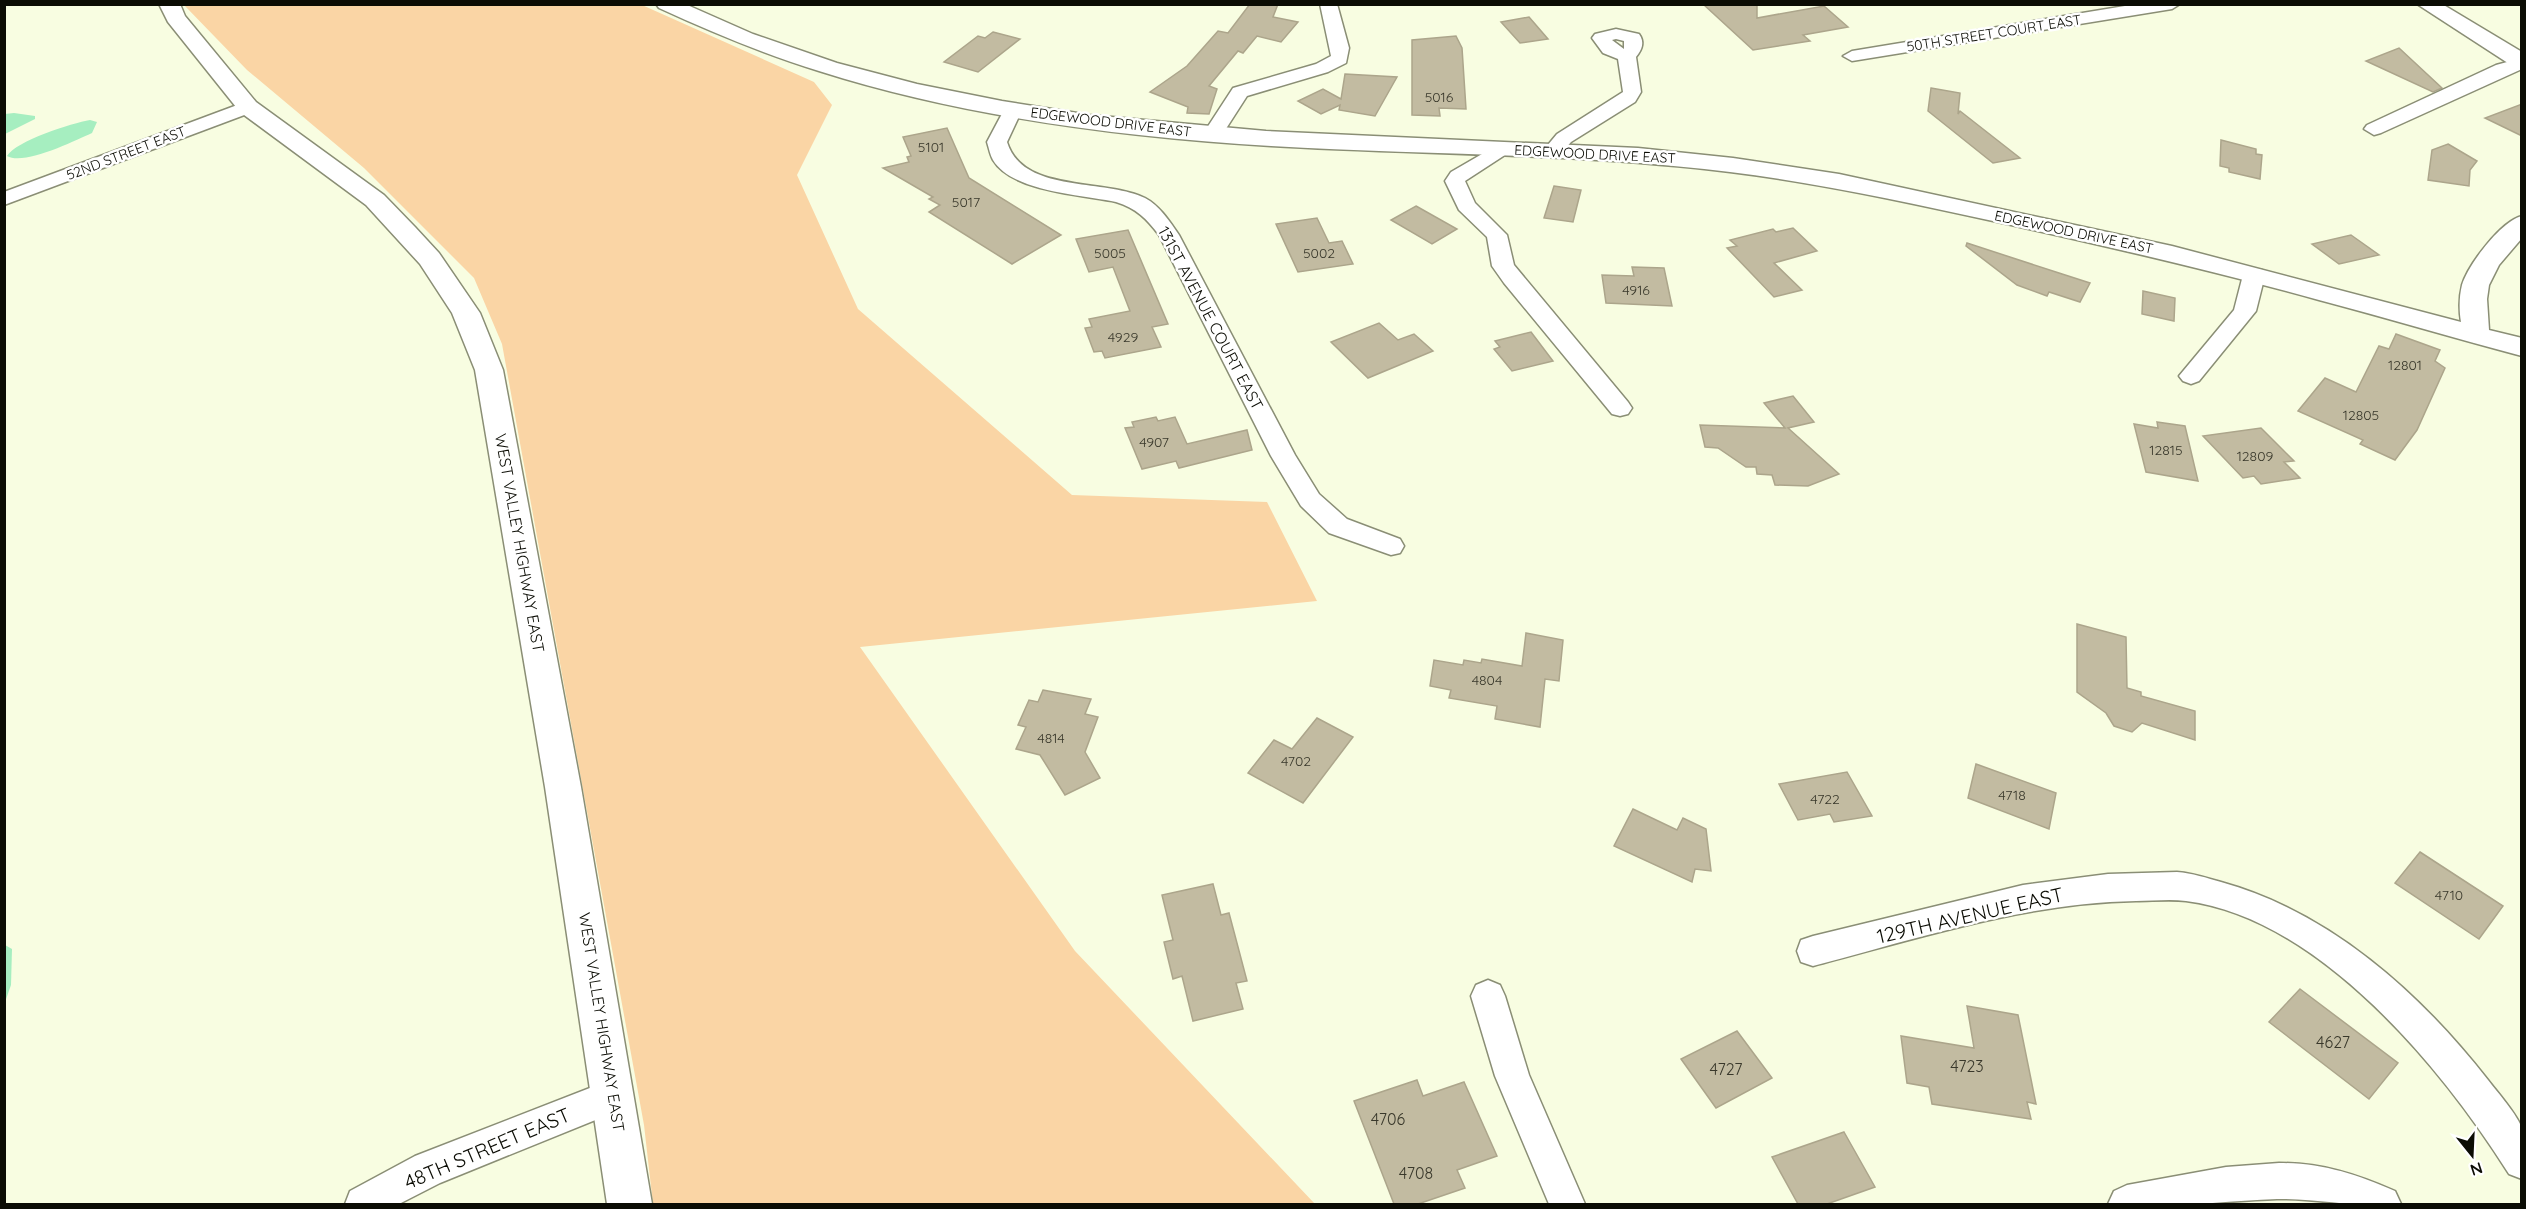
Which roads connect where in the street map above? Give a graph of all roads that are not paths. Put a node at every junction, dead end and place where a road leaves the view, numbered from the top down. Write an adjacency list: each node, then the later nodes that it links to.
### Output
1 (169, 4): 9 (street, WEST VALLEY HIGHWAY EAST)
2 (666, 4): 10 (street, EDGEWOOD DRIVE EAST)
3 (1328, 4): 12 (street)
4 (2427, 4): 8 (street)
5 (2163, 5): 7 (street, 50TH STREET COURT EAST)
6 (1627, 56): 14 (street)
7 (1852, 56)
8 (2522, 62): 11 (street)
9 (248, 106): 15 (street, 52ND STREET EAST); 25 (street, WEST VALLEY HIGHWAY EAST)
10 (1013, 110): 12 (street, EDGEWOOD DRIVE EAST); 22 (street, 131ST AVENUE COURT EAST)
11 (2374, 129)
12 (1213, 134): 13 (street, EDGEWOOD DRIVE EAST)
13 (1501, 148): 14 (street, EDGEWOOD DRIVE EAST); 21 (street)
14 (1552, 152): 17 (street, EDGEWOOD DRIVE EAST)
15 (4, 199)
16 (2522, 223): 18 (street)
17 (2254, 275): 18 (street, EDGEWOOD DRIVE EAST); 20 (street)
18 (2476, 336): 19 (street, EDGEWOOD DRIVE EAST)
19 (2522, 347)
20 (2191, 376)
21 (1620, 408)
22 (1391, 546)
23 (1813, 951): 26 (street, 129TH AVENUE EAST)
24 (1488, 996): 29 (street)
25 (613, 1096): 27 (street, 48TH STREET EAST); 28 (street, WEST VALLEY HIGHWAY EAST)
26 (2522, 1161)
27 (363, 1204)
28 (630, 1204)
29 (1567, 1204)
30 (2127, 1204): 31 (street)
31 (2382, 1204)

